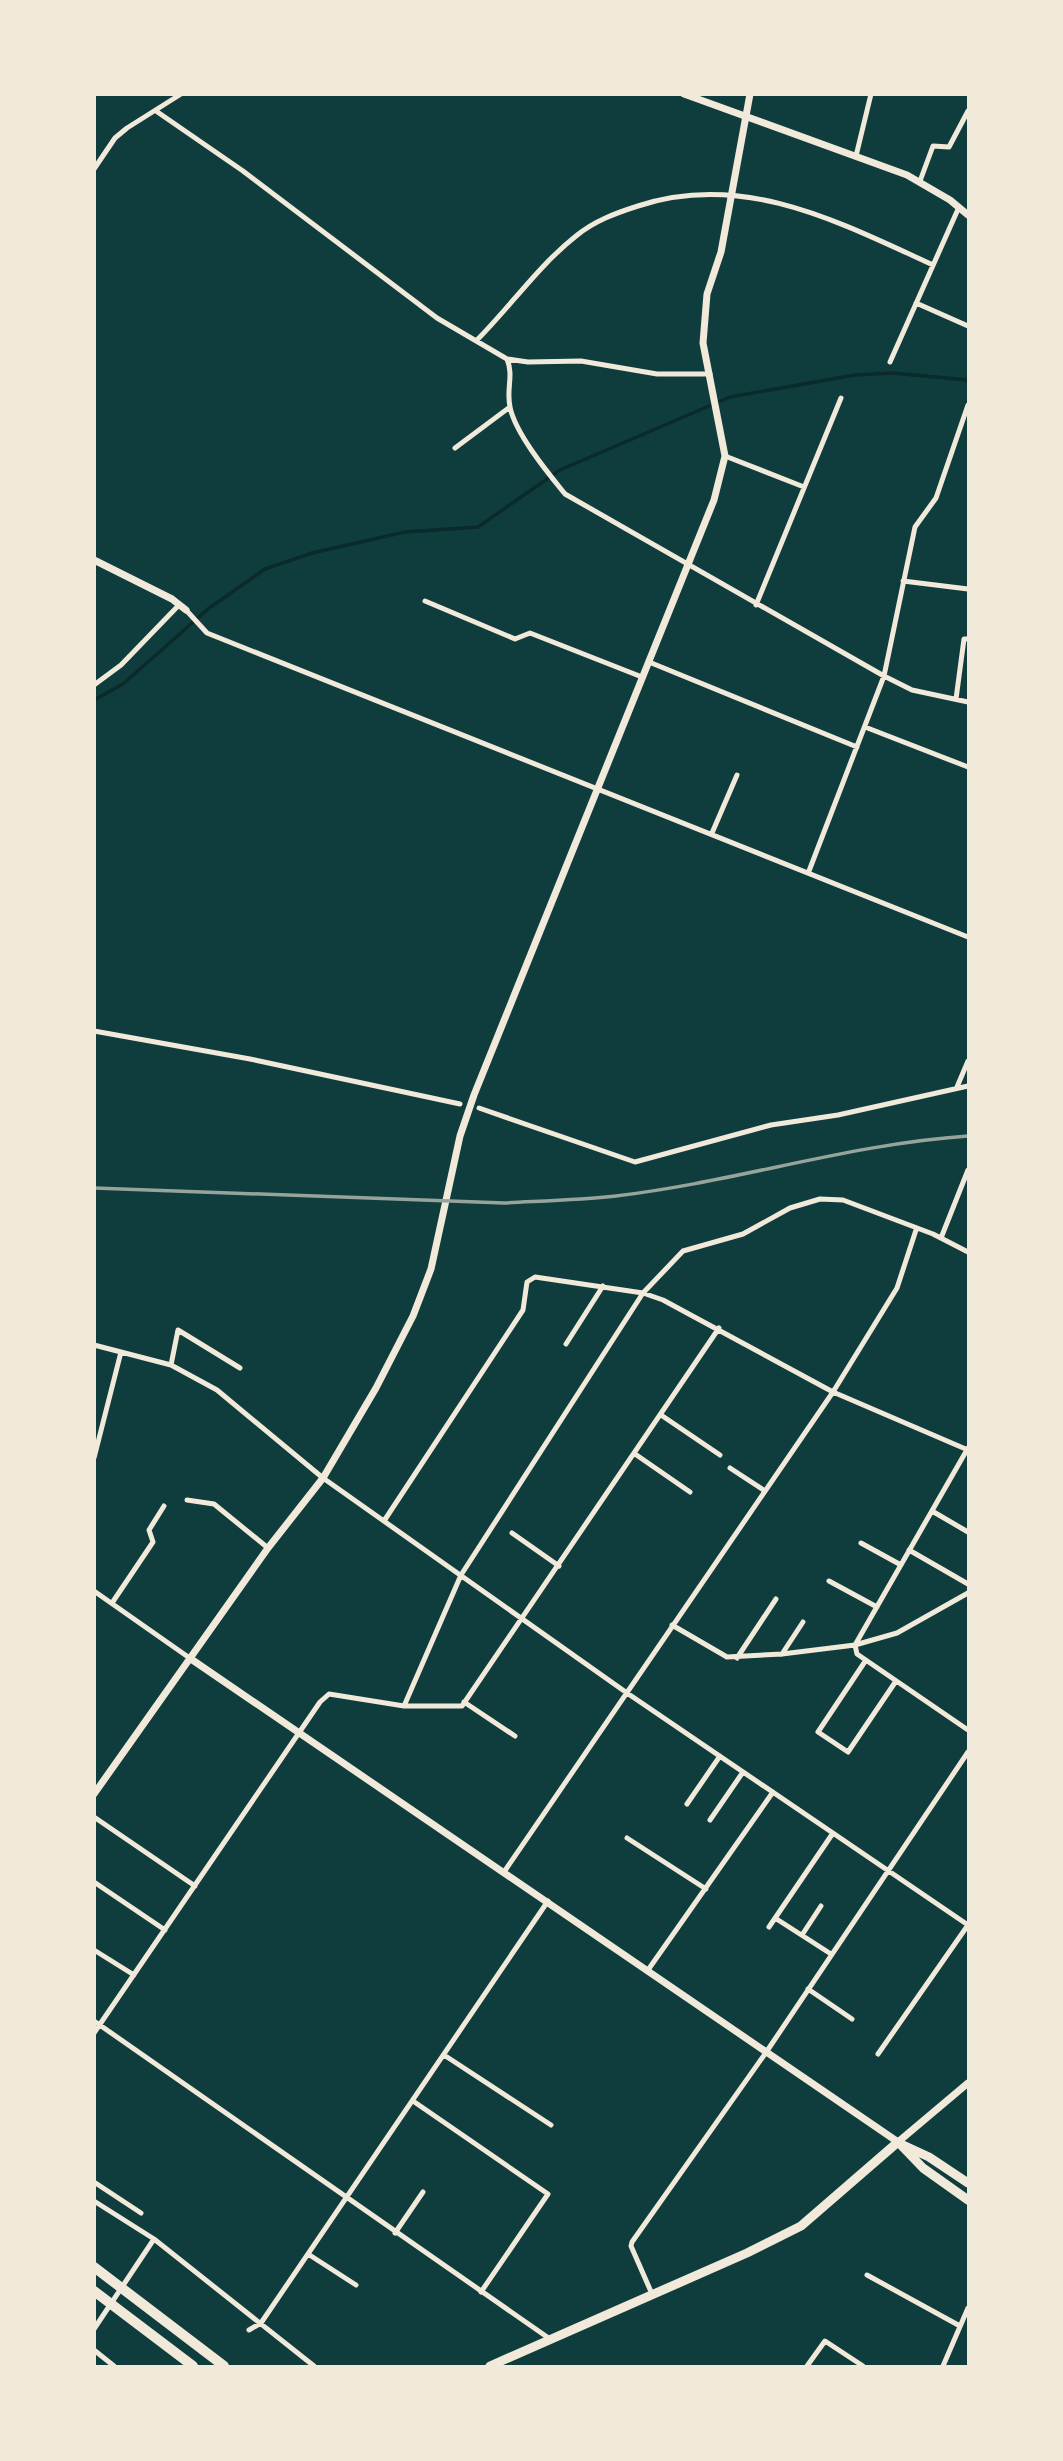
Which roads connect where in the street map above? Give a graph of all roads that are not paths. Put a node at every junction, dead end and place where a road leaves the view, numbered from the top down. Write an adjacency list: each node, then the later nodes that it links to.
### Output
1 (181, 94): 5 (street)
2 (684, 94): 7 (street)
3 (750, 94): 7 (street)
4 (871, 94): 8 (street)
5 (156, 111): 9 (street); 16 (street)
6 (968, 111): 10 (street)
7 (745, 116): 8 (street); 11 (street)
8 (856, 156): 10 (street)
9 (94, 169)
10 (920, 181): 12 (street)
11 (734, 193): 13 (street); 16 (street); 19 (street)
12 (965, 209): 13 (street)
13 (933, 265): 14 (street)
14 (916, 303): 15 (street); 18 (street)
15 (968, 326)
16 (477, 340): 17 (street)
17 (507, 359): 19 (street); 22 (street)
18 (890, 362)
19 (710, 374): 24 (street)
20 (841, 398): 25 (street)
21 (968, 405): 28 (street)
22 (510, 407): 23 (street); 27 (street)
23 (455, 448)
24 (725, 456): 25 (street); 27 (street)
25 (804, 488): 31 (street)
26 (94, 560): 32 (street)
27 (688, 566): 31 (street); 35 (street)
28 (903, 581): 29 (street); 36 (street)
29 (968, 589)
30 (425, 601): 37 (street)
31 (756, 604): 36 (street)
32 (178, 606): 33 (street); 38 (street)
33 (186, 610): 45 (street)
34 (968, 639): 39 (street)
35 (649, 662): 37 (street); 42 (street)
36 (884, 676): 39 (street); 41 (street)
37 (642, 677): 45 (street)
38 (94, 685)
39 (956, 699): 40 (street)
40 (968, 702)
41 (865, 727): 42 (street); 43 (street)
42 (857, 747): 47 (street)
43 (968, 767)
44 (737, 775): 46 (street)
45 (596, 788): 46 (street); 74 (street)
46 (712, 833): 47 (street)
47 (809, 871): 48 (street)
48 (968, 937)
49 (94, 1031): 53 (street)
50 (968, 1061): 52 (street)
51 (968, 1086): 52 (street)
52 (957, 1087): 54 (street)
53 (460, 1104)
54 (479, 1108)
55 (968, 1170): 57 (street)
56 (916, 1230): 57 (street); 60 (street); 67 (street)
57 (941, 1238): 58 (street)
58 (968, 1252)
59 (603, 1286): 60 (street); 62 (street); 80 (street)
60 (643, 1293): 61 (street); 88 (street)
61 (719, 1328): 67 (street); 68 (street)
62 (566, 1344)
63 (94, 1345): 64 (street)
64 (121, 1352): 65 (street); 72 (street)
65 (171, 1365): 66 (street); 74 (street)
66 (240, 1368)
67 (833, 1392): 69 (street); 75 (street)
68 (661, 1415): 70 (street); 71 (street)
69 (968, 1448): 79 (street)
70 (635, 1454): 76 (street); 87 (street)
71 (720, 1455)
72 (94, 1458)
73 (730, 1468): 75 (street)
74 (323, 1478): 80 (street); 84 (street)
75 (765, 1491): 98 (street)
76 (690, 1492)
77 (187, 1500): 84 (street)
78 (164, 1506): 94 (street)
79 (932, 1511): 82 (street); 85 (street)
80 (384, 1521): 88 (street)
81 (512, 1532): 87 (street)
82 (968, 1532)
83 (861, 1543): 86 (street)
84 (268, 1548): 102 (street)
85 (909, 1550): 86 (street); 90 (street)
86 (901, 1565): 95 (street)
87 (559, 1566): 96 (street)
88 (461, 1575): 96 (street); 107 (street)
89 (829, 1581): 95 (street)
90 (968, 1586): 92 (street)
91 (94, 1591): 94 (street)
92 (966, 1594): 99 (street)
93 (776, 1599): 101 (street)
94 (112, 1603): 102 (street)
95 (877, 1606): 99 (street)
96 (524, 1617): 105 (street); 106 (street)
97 (803, 1622): 100 (street)
98 (673, 1625): 101 (street); 105 (street)
99 (855, 1646): 100 (street); 103 (street)
100 (782, 1654): 101 (street)
101 (737, 1658)
102 (191, 1659): 109 (street); 115 (street)
103 (866, 1660): 104 (street); 104 (street)
104 (896, 1681): 108 (street)
105 (627, 1693): 112 (street); 122 (street)
106 (464, 1702): 107 (street); 110 (street)
107 (404, 1706): 109 (street)
108 (968, 1730)
109 (301, 1732): 122 (street); 124 (street)
110 (515, 1735)
111 (968, 1752): 121 (street)
112 (720, 1756): 113 (street); 116 (street)
113 (743, 1772): 114 (street); 118 (street)
114 (773, 1792): 119 (street); 125 (street)
115 (94, 1794)
116 (687, 1804)
117 (94, 1817): 124 (street)
118 (710, 1820)
119 (832, 1833): 121 (street); 128 (street)
120 (627, 1838): 125 (street)
121 (887, 1871): 133 (street); 141 (street)
122 (504, 1872): 126 (street)
123 (94, 1882): 130 (street)
124 (195, 1886): 130 (street)
125 (706, 1889): 134 (street)
126 (548, 1901): 134 (street); 142 (street)
127 (821, 1906): 131 (street)
128 (775, 1918): 129 (street); 131 (street)
129 (769, 1927)
130 (165, 1930): 135 (street)
131 (802, 1935): 133 (street)
132 (94, 1950): 135 (street)
133 (831, 1954): 136 (street)
134 (648, 1970): 140 (street)
135 (134, 1975): 138 (street)
136 (808, 1989): 137 (street); 140 (street)
137 (852, 2019)
138 (97, 2023): 139 (street); 150 (street)
139 (94, 2033)
140 (767, 2051): 146 (street); 162 (street)
141 (878, 2054)
142 (444, 2055): 144 (street); 145 (street)
143 (968, 2083): 146 (street)
144 (413, 2101): 150 (street); 161 (street)
145 (551, 2125)
146 (898, 2142): 148 (main road); 151 (main road); 162 (main road)
147 (94, 2182): 153 (street)
148 (968, 2182)
149 (423, 2192): 154 (street)
150 (347, 2198): 154 (street); 156 (street)
151 (968, 2200)
152 (94, 2202): 155 (street)
153 (141, 2213)
154 (395, 2233): 161 (street)
155 (154, 2239): 164 (street); 166 (street)
156 (308, 2254): 159 (street); 164 (street)
157 (94, 2267): 173 (highway)
158 (867, 2275): 165 (street)
159 (356, 2285)
160 (94, 2291): 172 (highway)
161 (481, 2292): 168 (street)
162 (652, 2294): 168 (main road)
163 (968, 2308): 165 (street)
164 (261, 2323): 167 (street); 174 (street)
165 (960, 2326): 178 (street)
166 (94, 2329)
167 (249, 2330)
168 (550, 2339): 170 (main road)
169 (94, 2350): 171 (street)
170 (509, 2363): 175 (main road)
171 (114, 2367)
172 (193, 2367)
173 (224, 2367)
174 (314, 2367)
175 (490, 2367)
176 (807, 2367): 177 (street)
177 (863, 2367)
178 (943, 2367)

